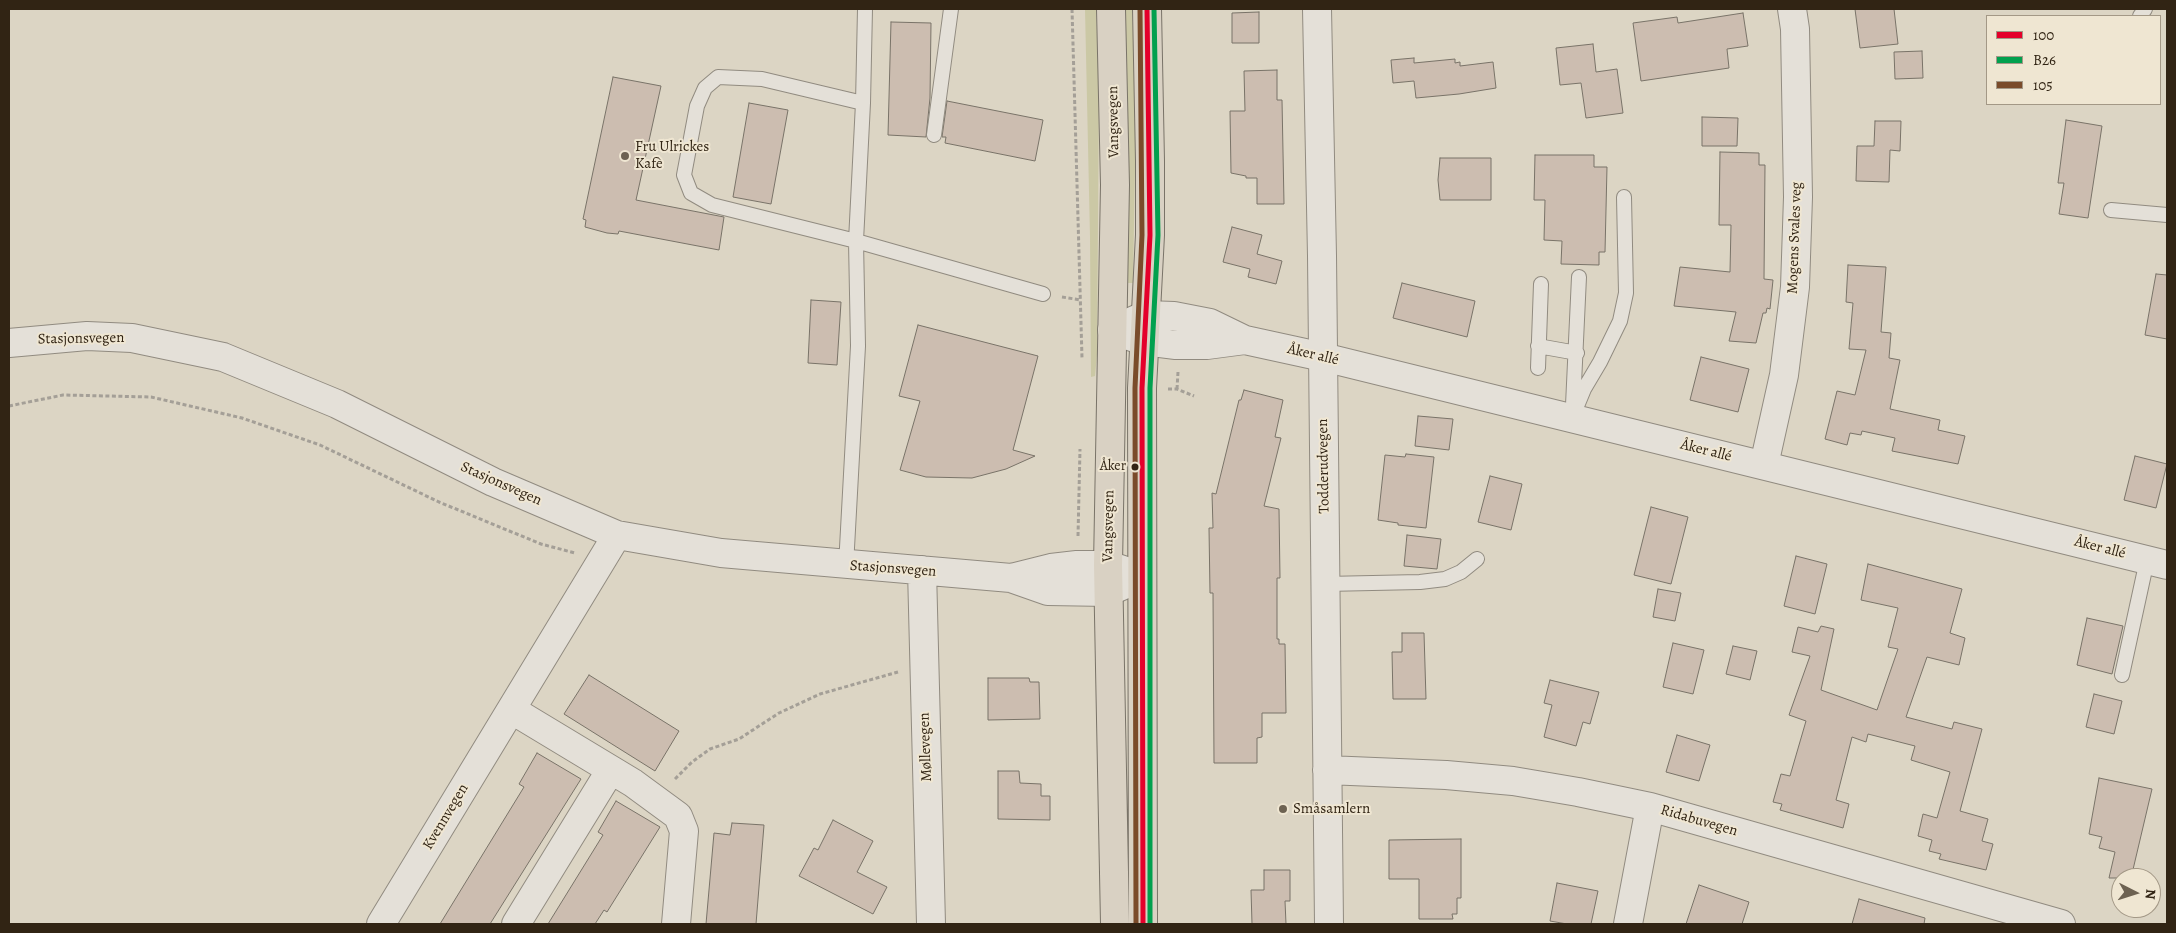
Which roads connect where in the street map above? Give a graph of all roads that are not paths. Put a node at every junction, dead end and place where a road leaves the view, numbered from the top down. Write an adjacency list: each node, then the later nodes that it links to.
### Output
1 (865, 9): 7 (lane)
2 (951, 9): 8 (lane)
3 (1111, 9): 17 (highway, Vangsvegen)
4 (1147, 9): 16 (highway)
5 (1317, 9): 23 (street, Todderudvegen)
6 (1792, 9): 26 (street, Mogens Svales veg)
7 (863, 103): 12 (lane); 12 (lane)
8 (934, 135)
9 (1624, 197): 25 (lane)
10 (2111, 210): 11 (lane)
11 (2167, 215)
12 (856, 241): 15 (lane); 31 (lane)
13 (1579, 277): 22 (lane)
14 (1541, 284): 21 (lane)
15 (1043, 294)
16 (1146, 314): 17 (street, Åker allé); 18 (street, Åker allé); 19 (highway)
17 (1112, 330): 19 (street, Åker allé); 30 (highway, Vangsvegen)
18 (1245, 340): 19 (street, Åker allé); 23 (street, Åker allé)
19 (1144, 342): 33 (highway)
20 (9, 343): 27 (street, Stasjonsvegen)
21 (1538, 346): 22 (lane); 24 (lane)
22 (1577, 353): 25 (lane)
23 (1323, 357): 25 (street, Åker allé); 35 (street, Todderudvegen)
24 (1538, 368)
25 (1572, 418): 26 (street, Åker allé)
26 (1764, 465): 29 (street, Åker allé)
27 (617, 535): 31 (street, Stasjonsvegen); 38 (street, Kvennvegen)
28 (1478, 559): 35 (lane)
29 (2157, 563): 37 (lane)
30 (1108, 565): 33 (street, Stasjonsvegen); 34 (street, Stasjonsvegen); 36 (highway, Vangsvegen)
31 (846, 566): 32 (street, Stasjonsvegen)
32 (922, 570): 34 (street, Stasjonsvegen); 45 (street, Møllevegen)
33 (1142, 577): 36 (street, Stasjonsvegen); 47 (highway)
34 (1011, 578): 36 (street, Stasjonsvegen)
35 (1326, 584): 39 (street, Todderudvegen)
36 (1108, 592): 46 (highway, Vangsvegen)
37 (2122, 675)
38 (512, 710): 40 (street); 42 (street, Kvennvegen)
39 (1327, 770): 41 (street, Ridabuvegen); 48 (street, Todderudvegen)
40 (610, 771): 43 (street); 44 (street)
41 (1650, 808): 49 (street); 50 (street, Ridabuvegen)
42 (381, 924)
43 (516, 924)
44 (676, 924)
45 (931, 924)
46 (1115, 924)
47 (1143, 924)
48 (1329, 924)
49 (1628, 924)
50 (2061, 924)

